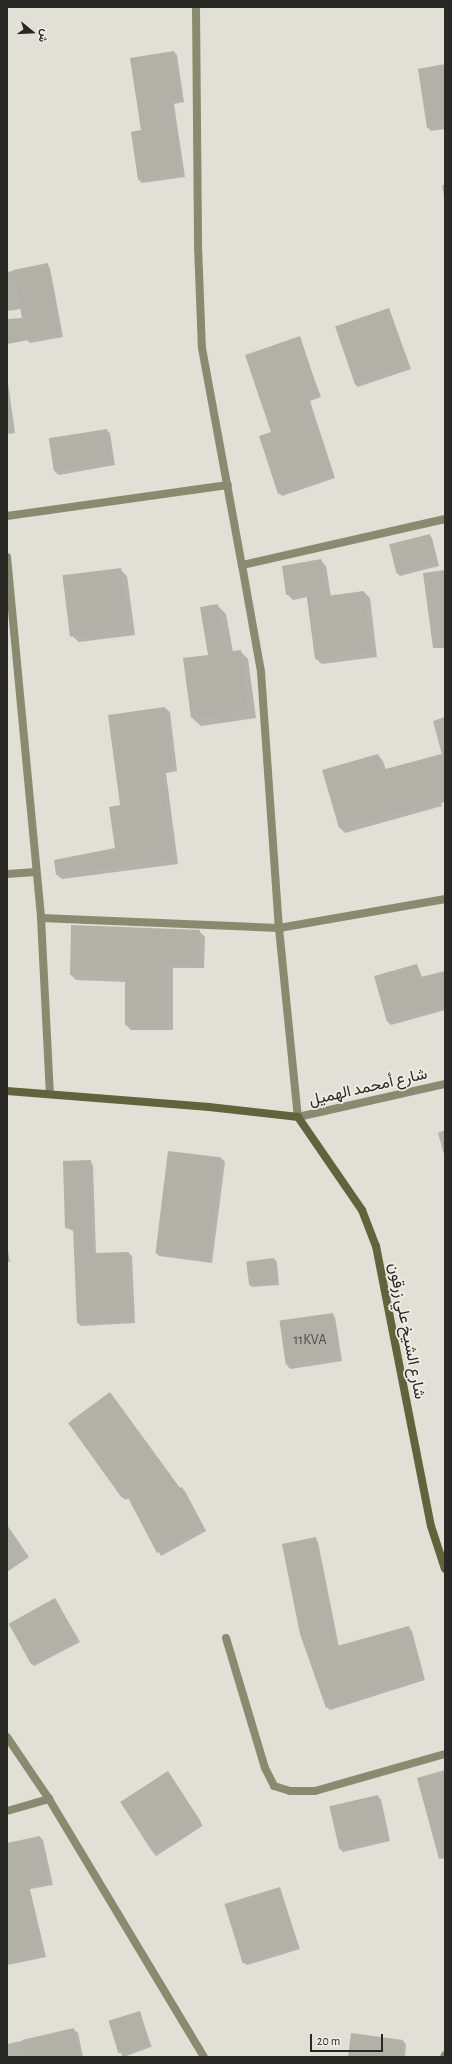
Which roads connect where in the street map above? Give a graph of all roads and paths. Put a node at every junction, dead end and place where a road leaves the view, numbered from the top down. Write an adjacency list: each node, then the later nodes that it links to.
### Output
1 (196, 7): 2 (street)
2 (228, 485): 3 (street); 6 (street)
3 (7, 516)
4 (445, 519): 6 (street)
5 (7, 557): 7 (street)
6 (242, 565): 11 (street)
7 (36, 872): 8 (street); 10 (street)
8 (7, 874)
9 (445, 899): 11 (street)
10 (41, 918): 11 (street); 14 (street)
11 (279, 928): 15 (street)
12 (445, 1084): 15 (street, شارع أمحمد الهميل)
13 (7, 1091): 14 (main road)
14 (50, 1093): 15 (main road)
15 (298, 1117): 16 (main road, شارع الشيخ علي زرقون)
16 (445, 1569)
17 (226, 1638): 19 (street)
18 (7, 1737): 20 (street)
19 (445, 1754)
20 (49, 1799): 21 (street); 22 (street)
21 (7, 1811)
22 (204, 2057)

